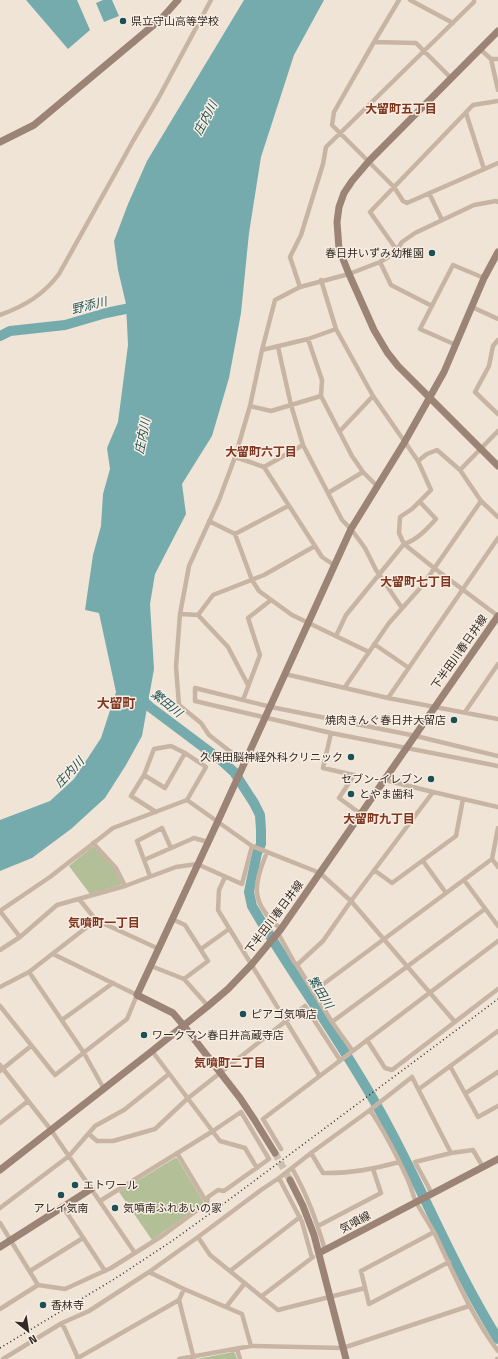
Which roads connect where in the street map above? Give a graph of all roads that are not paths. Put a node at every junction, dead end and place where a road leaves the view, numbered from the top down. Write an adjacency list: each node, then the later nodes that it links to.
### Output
1 (178, 0): 18 (street)
2 (211, 0): 35 (street)
3 (399, 0): 8 (street)
4 (410, 0): 6 (street)
5 (474, 0): 6 (street)
6 (453, 23): 10 (street)
7 (498, 31): 9 (street)
8 (374, 42): 10 (street); 17 (street)
9 (480, 49): 11 (street); 13 (street)
10 (424, 51): 13 (street); 17 (street)
11 (491, 59): 12 (street); 14 (street)
12 (498, 59)
13 (451, 78): 19 (street)
14 (498, 90)
15 (498, 101): 16 (street)
16 (466, 112): 21 (street); 22 (street)
17 (340, 134): 19 (street); 32 (street)
18 (0, 142)
19 (369, 161): 22 (street); 29 (street)
20 (498, 163): 21 (street)
21 (484, 169): 23 (street)
22 (394, 187): 23 (street); 26 (street)
23 (429, 193): 25 (street)
24 (498, 202): 25 (street)
25 (442, 220): 26 (street)
26 (396, 249): 28 (street)
27 (498, 252): 30 (street)
28 (380, 262): 29 (street); 33 (street)
29 (349, 274): 31 (street); 45 (street)
30 (484, 278): 33 (street); 34 (street)
31 (321, 280): 32 (street); 37 (street)
32 (300, 287): 42 (street)
33 (432, 306): 40 (street)
34 (472, 307): 36 (street); 40 (street)
35 (0, 316)
36 (498, 319)
37 (336, 329): 38 (street); 44 (street)
38 (308, 339): 41 (street); 43 (street)
39 (498, 340): 48 (street)
40 (456, 345): 45 (street)
41 (278, 347): 42 (street); 46 (street)
42 (262, 350): 47 (street)
43 (321, 396): 46 (street); 49 (street)
44 (373, 396): 49 (street); 51 (street)
45 (430, 398): 51 (street); 53 (street)
46 (291, 405): 47 (street); 52 (street)
47 (250, 406): 54 (street)
48 (498, 414)
49 (340, 431): 59 (street)
50 (498, 431): 53 (street)
51 (404, 443): 55 (street); 60 (street)
52 (303, 445): 57 (street); 61 (street)
53 (481, 449): 56 (street); 58 (street)
54 (235, 457): 57 (street); 66 (street)
55 (418, 461): 58 (street); 63 (street)
56 (498, 466)
57 (264, 468): 64 (street)
58 (460, 470): 62 (street)
59 (363, 472): 60 (street); 61 (street)
60 (377, 486): 67 (street)
61 (328, 493): 67 (street)
62 (481, 501): 65 (street); 73 (street)
63 (420, 502): 70 (street); 70 (street)
64 (288, 506): 68 (street); 71 (street)
65 (498, 518)
66 (209, 521): 68 (street); 79 (street)
67 (351, 529): 72 (street); 74 (street)
68 (236, 534): 75 (street)
69 (498, 538): 76 (street)
70 (404, 544): 73 (street); 74 (street)
71 (316, 546): 72 (street); 75 (street)
72 (334, 565): 82 (street)
73 (434, 568): 76 (street); 78 (street)
74 (379, 574): 78 (street); 83 (street)
75 (252, 580): 77 (street); 80 (street)
76 (463, 590): 81 (street); 87 (street)
77 (271, 600): 82 (street); 89 (street)
78 (402, 608): 84 (street)
79 (180, 614): 80 (street); 103 (street)
80 (198, 615): 89 (street)
81 (498, 616): 94 (street, 下半田川春日井線)
82 (308, 622): 83 (street); 88 (street)
83 (336, 636): 85 (street)
84 (374, 644): 85 (street); 87 (street)
85 (369, 652): 90 (street)
86 (498, 664): 95 (street)
87 (409, 668): 91 (street)
88 (285, 674): 90 (street); 93 (street)
89 (248, 685): 92 (street)
90 (345, 687): 91 (street)
91 (388, 698): 94 (street)
92 (243, 700): 93 (street); 96 (street)
93 (271, 707): 96 (street); 99 (street)
94 (435, 707): 95 (street); 99 (street, 下半田川春日井線)
95 (465, 712): 97 (street)
96 (266, 718): 98 (street); 103 (street)
97 (498, 719)
98 (331, 733): 100 (street); 112 (street)
99 (416, 736): 100 (street, 下半田川春日井線); 102 (street)
100 (407, 749): 104 (street); 106 (street, 下半田川春日井線)
101 (185, 752): 105 (street); 105 (street); 109 (street)
102 (498, 754)
103 (245, 763): 113 (street)
104 (498, 766)
105 (144, 775): 111 (street)
106 (385, 780): 107 (street); 112 (street, 下半田川春日井線)
107 (433, 792): 108 (street); 125 (street)
108 (464, 799): 110 (street); 122 (street)
109 (187, 800): 111 (street); 113 (street)
110 (498, 807)
111 (156, 812): 116 (street)
112 (361, 814): 126 (street, 下半田川春日井線)
113 (218, 821): 115 (street); 117 (street)
114 (498, 828): 120 (street)
115 (208, 842): 118 (street); 123 (street)
116 (93, 843): 130 (street); 135 (street)
117 (252, 846): 119 (street); 128 (street)
118 (171, 848): 121 (street); 121 (street)
119 (267, 852): 126 (street); 140 (street)
120 (492, 859): 124 (street); 129 (street)
121 (144, 860): 127 (street)
122 (423, 861): 125 (street); 131 (street)
123 (197, 864): 127 (street); 128 (street); 136 (street)
124 (498, 867)
125 (374, 870): 133 (street)
126 (320, 873): 133 (street); 140 (street, 下半田川春日井線)
127 (150, 876): 130 (street)
128 (225, 877): 139 (street)
129 (464, 880): 131 (street); 134 (street)
130 (125, 886): 132 (street)
131 (446, 893): 142 (street)
132 (79, 899): 137 (street); 141 (street)
133 (351, 901): 142 (street); 149 (street)
134 (485, 908): 138 (street); 151 (street)
135 (0, 911): 141 (street)
136 (172, 919): 144 (street); 145 (street)
137 (96, 920): 145 (street); 147 (street)
138 (498, 926)
139 (229, 929): 144 (street); 148 (street)
140 (279, 932): 148 (street, 下半田川春日井線); 149 (street)
141 (20, 937): 146 (street)
142 (384, 939): 151 (street); 157 (street)
143 (498, 941): 158 (street)
144 (201, 948): 153 (street)
145 (159, 949): 150 (street)
146 (0, 950)
147 (53, 954): 152 (street); 154 (street)
148 (252, 964): 161 (street, 下半田川春日井線); 163 (street)
149 (297, 965): 157 (street)
150 (151, 966): 153 (street); 159 (street)
151 (406, 966): 158 (street); 164 (street)
152 (30, 972): 155 (street); 162 (street)
153 (184, 979): 161 (street)
154 (113, 983): 159 (street); 162 (street)
155 (0, 987)
156 (498, 989): 165 (street)
157 (314, 991): 164 (street)
158 (429, 993): 165 (street); 168 (street)
159 (137, 995): 166 (street); 172 (street)
160 (0, 1006): 169 (street)
161 (208, 1006): 166 (street, 下半田川春日井線)
162 (62, 1020): 172 (street)
163 (286, 1021): 173 (street); 176 (street); 179 (street)
164 (332, 1022): 171 (street)
165 (455, 1022): 168 (street)
166 (184, 1026): 170 (street, 下半田川春日井線); 176 (street)
167 (498, 1031): 174 (street)
168 (367, 1040): 171 (street)
169 (31, 1046): 172 (street); 175 (street)
170 (152, 1051): 178 (street); 180 (street, 下半田川春日井線)
171 (352, 1051): 173 (street)
172 (84, 1053): 180 (street)
173 (340, 1059): 179 (street)
174 (450, 1066): 181 (street); 182 (street)
175 (1, 1069): 184 (street)
176 (221, 1072): 183 (street); 194 (street)
177 (498, 1072): 182 (street)
178 (169, 1074): 183 (street); 190 (street)
179 (320, 1075): 194 (street)
180 (104, 1089): 188 (street, 下半田川春日井線)
181 (419, 1089): 186 (street); 193 (street)
182 (466, 1093): 185 (street)
183 (187, 1099): 189 (street); 190 (street)
184 (28, 1101): 187 (street); 188 (street)
185 (498, 1106)
186 (370, 1110): 192 (street); 197 (street)
187 (0, 1123)
188 (51, 1130): 195 (street); 202 (street, 下半田川春日井線)
189 (213, 1132): 191 (street); 194 (street); 199 (street)
190 (89, 1134): 195 (street)
191 (177, 1153): 207 (street); 209 (street)
192 (311, 1153): 200 (street); 201 (street)
193 (451, 1153): 198 (street); 206 (street)
194 (275, 1154): 199 (street)
195 (69, 1156): 205 (street); 211 (street)
196 (498, 1159): 198 (street, 気噴線)
197 (399, 1162): 201 (street); 208 (street)
198 (483, 1167): 206 (street, 気噴線)
199 (257, 1168): 209 (street)
200 (292, 1168): 203 (street); 214 (street)
201 (373, 1169): 214 (street)
202 (0, 1170)
203 (279, 1178): 212 (street); 216 (street)
204 (290, 1180): 220 (street)
205 (91, 1189): 207 (street); 210 (street)
206 (431, 1194): 208 (street, 気噴線)
207 (100, 1201): 221 (street)
208 (416, 1202): 215 (street); 220 (street, 気噴線)
209 (207, 1203): 221 (street)
210 (63, 1207): 217 (street); 218 (street)
211 (0, 1208)
212 (300, 1217): 222 (street); 226 (street)
213 (0, 1223): 218 (street)
214 (318, 1226): 220 (street)
215 (434, 1232): 223 (street); 230 (street)
216 (198, 1237): 226 (street); 227 (street)
217 (83, 1238): 224 (street); 225 (street)
218 (10, 1240): 219 (street); 224 (street)
219 (0, 1246)
220 (322, 1252): 222 (street); 233 (street)
221 (135, 1253): 225 (street)
222 (312, 1258): 232 (street)
223 (448, 1262): 230 (street); 236 (street)
224 (30, 1271): 229 (street)
225 (105, 1271): 229 (street)
226 (230, 1271): 228 (street)
227 (149, 1272): 231 (street); 239 (street)
228 (245, 1283): 232 (street); 237 (street)
229 (38, 1286): 238 (street)
230 (365, 1288): 233 (street)
231 (184, 1289): 234 (street); 237 (street)
232 (262, 1296): 233 (street)
233 (330, 1297): 241 (street)
234 (179, 1300): 244 (street); 245 (street)
235 (0, 1302): 238 (street)
236 (470, 1306): 241 (street); 243 (street)
237 (226, 1307): 240 (street)
238 (1, 1308)
239 (62, 1323): 244 (street); 246 (street)
240 (251, 1346): 241 (street); 242 (street)
241 (343, 1348): 249 (street)
242 (237, 1349): 245 (street); 248 (street)
243 (498, 1352)
244 (78, 1358)
245 (193, 1358): 247 (street)
246 (3, 1359)
247 (179, 1359)
248 (240, 1359)
249 (346, 1359)

